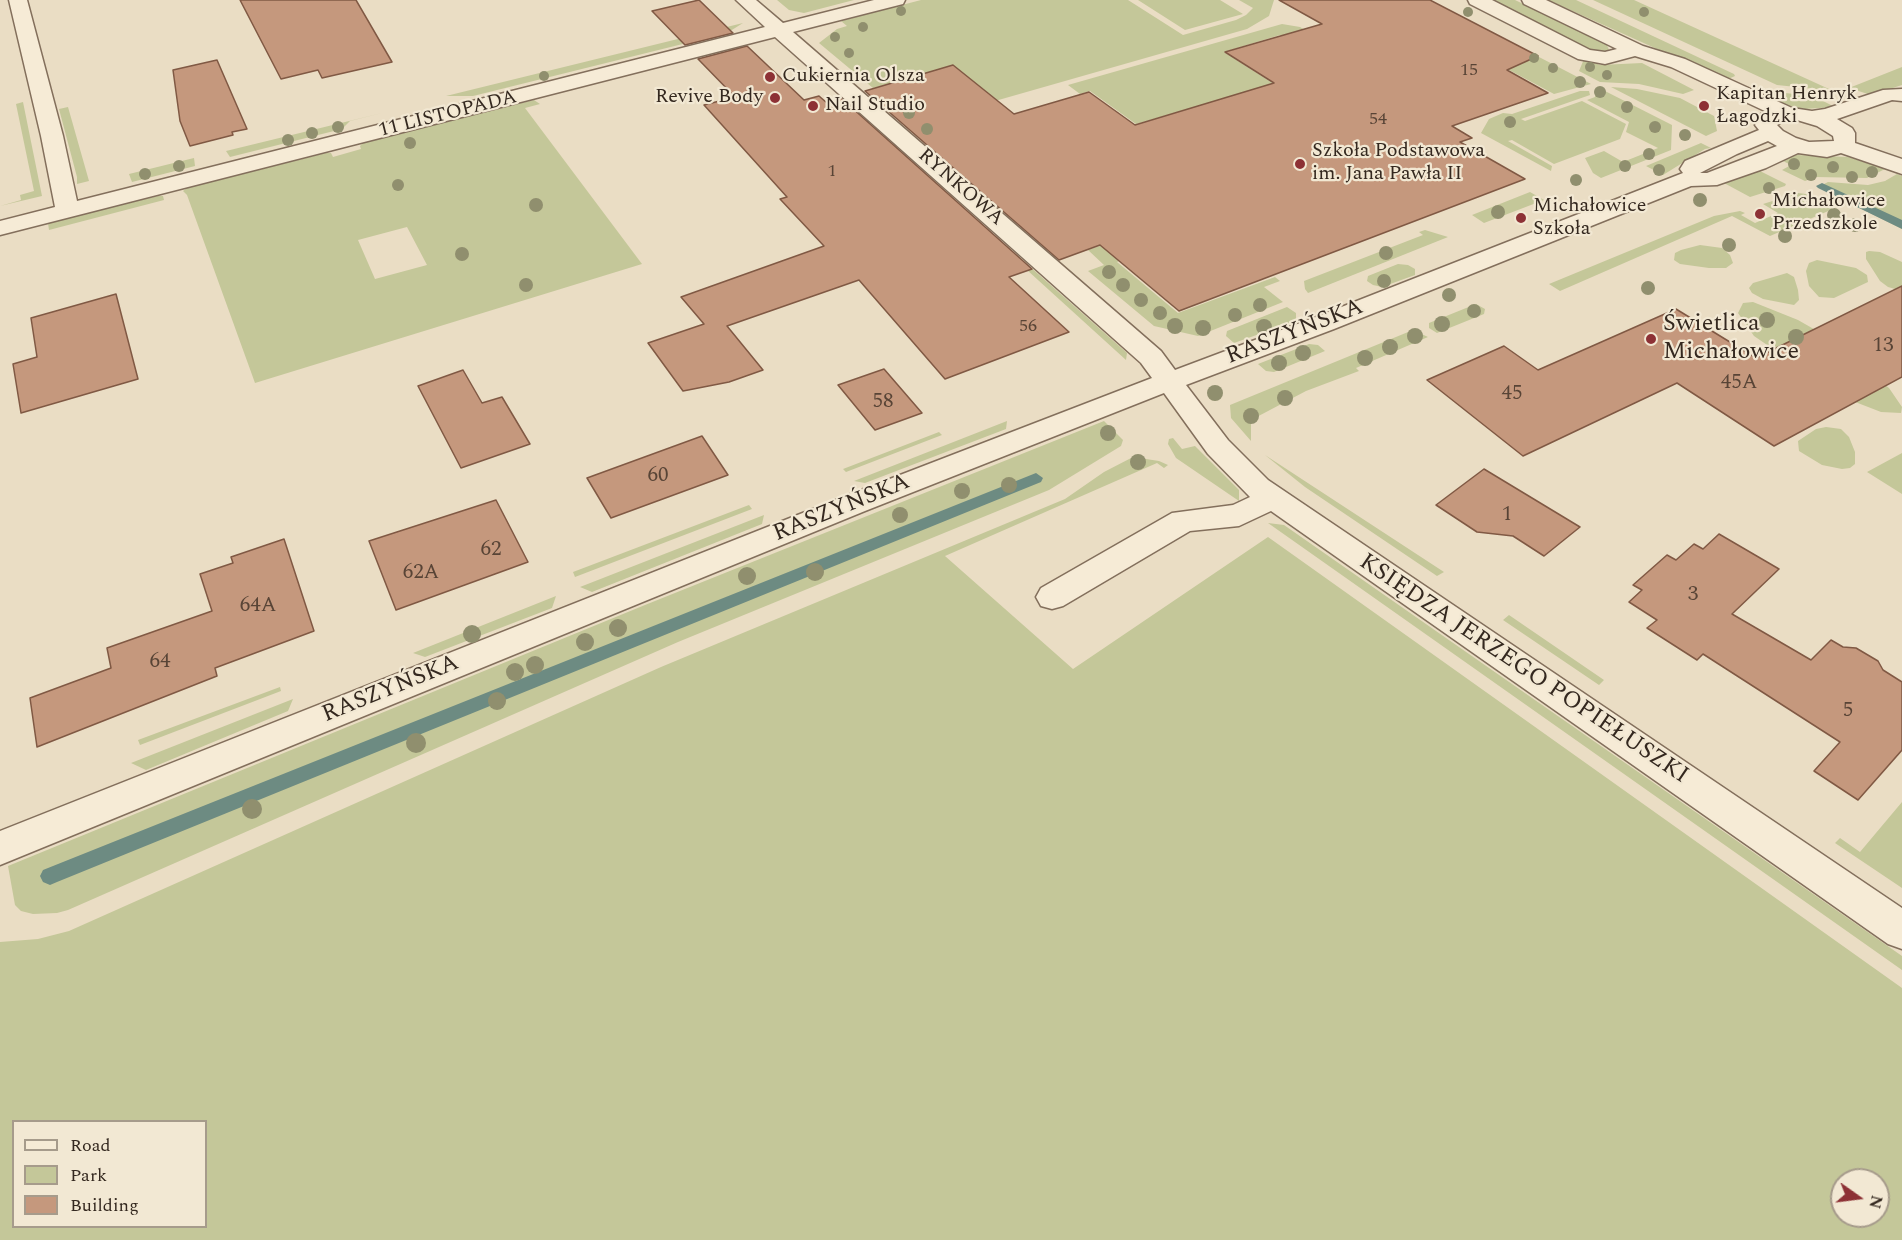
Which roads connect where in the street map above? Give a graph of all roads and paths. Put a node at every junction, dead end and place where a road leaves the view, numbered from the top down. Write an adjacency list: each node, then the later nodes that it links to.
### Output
1 (18, 0): 17 (street)
2 (745, 0): 6 (street, RYNKOWA)
3 (896, 0): 6 (street, 11 LISTOPADA)
4 (1477, 0): 7 (street)
5 (1531, 0): 7 (street)
6 (780, 31): 17 (street, 11 LISTOPADA); 19 (street, RYNKOWA)
7 (1636, 50): 10 (street); 12 (street)
8 (1902, 95): 11 (street)
9 (1902, 109): 13 (street)
10 (1789, 114): 11 (street); 12 (street, RASZYŃSKA)
11 (1815, 117): 13 (street)
12 (1768, 127): 14 (street); 16 (street, RASZYŃSKA)
13 (1843, 139): 14 (street); 15 (street)
14 (1796, 146): 16 (street, RASZYŃSKA)
15 (1902, 167)
16 (1688, 179): 19 (street, RASZYŃSKA)
17 (67, 210): 18 (street, 11 LISTOPADA)
18 (0, 228)
19 (1168, 381): 20 (street, KSIĘDZA JERZEGO POPIEŁUSZKI); 22 (street, RASZYŃSKA)
20 (1272, 498): 21 (street); 23 (street, KSIĘDZA JERZEGO POPIEŁUSZKI)
21 (1052, 597)
22 (0, 848)
23 (1902, 932)

